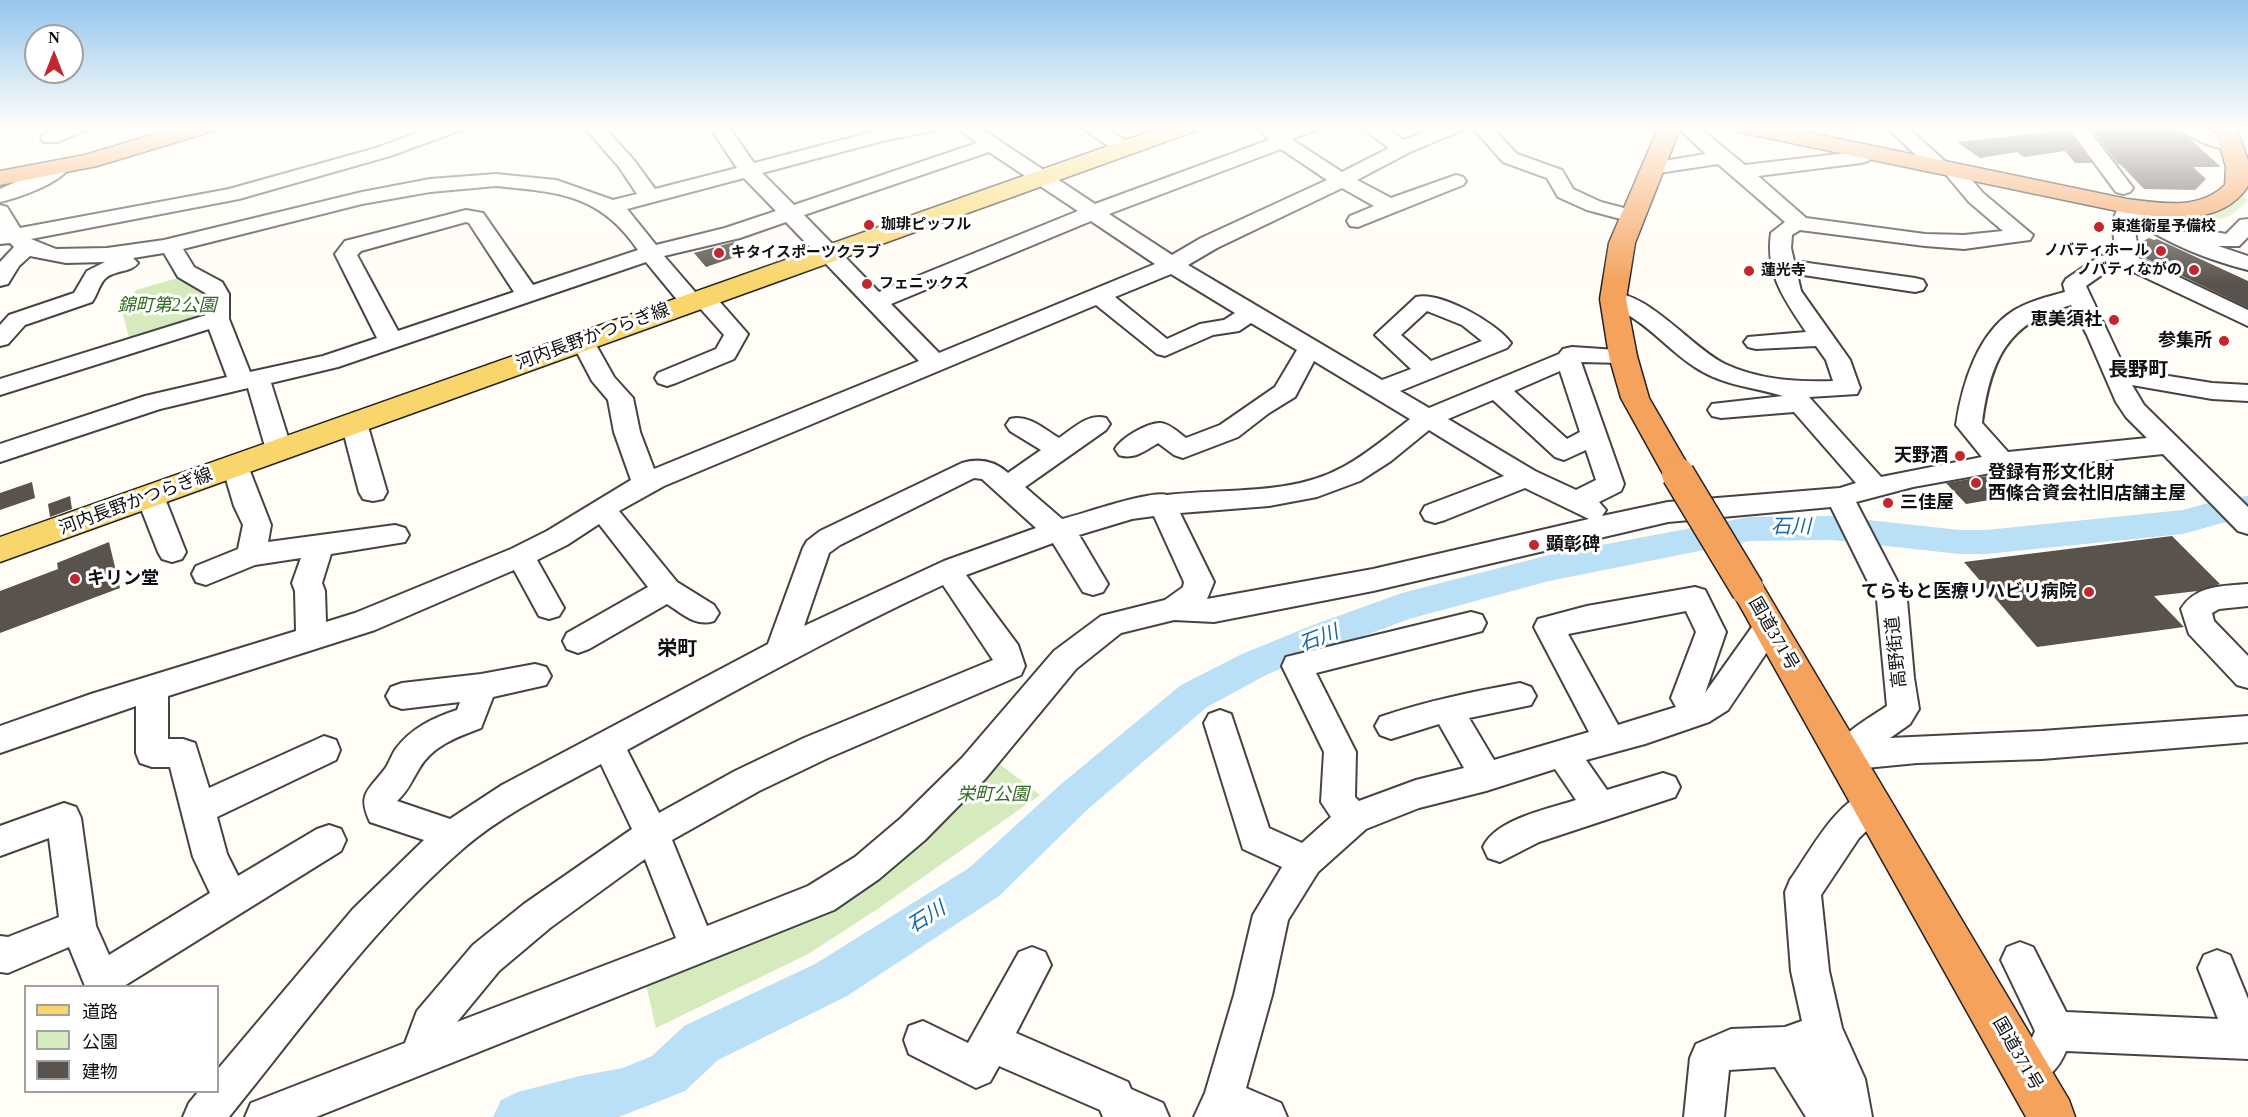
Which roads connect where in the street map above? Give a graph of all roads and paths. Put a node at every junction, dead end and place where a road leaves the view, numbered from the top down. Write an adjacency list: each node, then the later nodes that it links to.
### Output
1 (44, 178): 21 (street)
2 (291, 178): 34 (street)
3 (637, 178): 22 (street)
4 (720, 178): 22 (street)
5 (756, 178): 29 (street)
6 (893, 178): 29 (street)
7 (1040, 178): 37 (main road, 河内長野かつらぎ線)
8 (1045, 178): 28 (street)
9 (1174, 178): 28 (street)
10 (1340, 178): 19 (street)
11 (1347, 178): 19 (street)
12 (1557, 178): 30 (street)
13 (1648, 178): 30 (highway, 国道371号)
14 (1747, 178): 32 (street)
15 (1957, 178): 32 (street)
16 (2009, 178): 23 (highway)
17 (2113, 178): 23 (street)
18 (2238, 178): 23 (highway)
19 (1343, 180): 25 (street); 40 (street)
20 (1456, 181): 25 (street)
21 (0, 196)
22 (649, 196): 26 (street)
23 (2125, 197): 33 (street); 38 (street); 39 (street)
24 (355, 201): 26 (street); 34 (street); 35 (street)
25 (1389, 206): 31 (street)
26 (611, 207): 36 (street)
27 (0, 211): 34 (street)
28 (1094, 212): 40 (street); 49 (street)
29 (790, 213): 36 (street); 37 (street)
30 (1632, 216): 47 (highway, 国道371号)
31 (1358, 221)
32 (1800, 224): 41 (street)
33 (2248, 225)
34 (14, 240): 42 (street)
35 (174, 251): 51 (street); 52 (street)
36 (651, 253): 44 (street); 48 (street)
37 (830, 254): 48 (main road, 河内長野かつらぎ線); 49 (street)
38 (2128, 260): 46 (street); 53 (street)
39 (2248, 263)
40 (1172, 265): 45 (street); 50 (street)
41 (1786, 266): 43 (street); 54 (street)
42 (0, 279)
43 (1915, 285)
44 (528, 295): 56 (street); 56 (street)
45 (1099, 296): 50 (street); 62 (street)
46 (2077, 296): 64 (street); 83 (street)
47 (1613, 299): 60 (highway, 国道371号); 71 (street)
48 (698, 300): 57 (main road, 河内長野かつらぎ線); 65 (street)
49 (874, 302): 62 (street)
50 (1251, 312): 59 (street)
51 (9, 316): 55 (street)
52 (217, 319): 66 (street); 67 (street)
53 (2248, 319)
54 (1822, 338): 58 (street); 71 (street)
55 (0, 339)
56 (391, 341): 66 (street)
57 (583, 341): 74 (main road, 河内長野かつらぎ線); 86 (street)
58 (1756, 342)
59 (1310, 348): 68 (street); 79 (street)
60 (1623, 356): 61 (street); 114 (highway, 国道371号, bridge)
61 (1568, 359): 69 (street); 77 (street)
62 (935, 363): 86 (street)
63 (1428, 371): 68 (street)
64 (2117, 375): 70 (street); 78 (street)
65 (667, 378)
66 (249, 380): 80 (street); 82 (street)
67 (0, 387)
68 (1382, 389): 73 (street)
69 (1497, 389): 73 (street); 77 (street)
70 (2248, 393)
71 (1796, 396): 72 (street); 88 (street)
72 (1721, 410)
73 (1427, 418): 85 (street); 93 (street)
74 (354, 423): 80 (main road, 河内長野かつらぎ線); 89 (street)
75 (1097, 424): 81 (street)
76 (1019, 425): 81 (street)
77 (1593, 436): 92 (street)
78 (2166, 445): 83 (street); 97 (street)
79 (1128, 449)
80 (279, 450): 84 (main road, 河内長野かつらぎ線)
81 (1059, 450): 87 (street)
82 (0, 453)
83 (2002, 462): 88 (street)
84 (234, 466): 90 (main road, 河内長野かつらぎ線); 103 (street)
85 (1526, 477): 92 (street); 95 (street)
86 (646, 483): 94 (street)
87 (1007, 487): 98 (street); 117 (street)
88 (1876, 489): 91 (street)
89 (373, 492)
90 (150, 496): 101 (main road, 河内長野かつらぎ線); 102 (street)
91 (1840, 497): 96 (street); 134 (street, 高野街道)
92 (1575, 502): 96 (street)
93 (1162, 503): 98 (street); 111 (street)
94 (602, 509): 104 (street); 108 (street)
95 (1435, 513)
96 (1617, 522): 111 (street)
97 (2248, 524)
98 (1057, 531): 105 (street); 107 (street)
99 (395, 535): 100 (street)
100 (320, 545): 103 (street); 115 (street)
101 (0, 550)
102 (172, 552)
103 (251, 555): 106 (street)
104 (521, 556): 110 (street); 115 (street)
105 (948, 571): 117 (street); 141 (street)
106 (206, 574)
107 (1093, 584)
108 (667, 590): 112 (street); 116 (street)
109 (2248, 595): 119 (street)
110 (549, 608)
111 (1174, 609): 149 (street)
112 (704, 613)
113 (1471, 623): 140 (street)
114 (1768, 628): 125 (street); 134 (highway, 国道371号)
115 (311, 638): 121 (street)
116 (578, 641)
117 (780, 652): 131 (street)
118 (535, 676): 120 (street)
119 (2248, 676)
120 (481, 687): 122 (street); 142 (street)
121 (152, 688): 130 (street); 139 (street)
122 (402, 696)
123 (1520, 696): 124 (street)
124 (1447, 709): 127 (street); 135 (street)
125 (1698, 713): 129 (street); 129 (street)
126 (1221, 723): 146 (street)
127 (1391, 726)
128 (2248, 729): 134 (street)
129 (1609, 739): 133 (street)
130 (0, 740)
131 (607, 744): 141 (street); 142 (street)
132 (324, 750): 139 (street)
133 (1562, 753): 135 (street); 138 (street)
134 (1845, 756): 137 (highway, 国道371号)
135 (1486, 777): 140 (street)
136 (1663, 787): 138 (street)
137 (1872, 804): 154 (street); 161 (highway, 国道371号)
138 (1600, 807): 145 (street)
139 (197, 810): 147 (street)
140 (1354, 818): 146 (street)
141 (652, 834): 149 (street); 160 (street)
142 (454, 835): 163 (street)
143 (330, 840): 147 (street)
144 (0, 841): 148 (street)
145 (1500, 847)
146 (1306, 861): 162 (street)
147 (232, 900): 148 (street)
148 (78, 926): 150 (street)
149 (698, 948): 160 (street)
150 (0, 954)
151 (2020, 960): 155 (street)
152 (1032, 965): 158 (street)
153 (2217, 968): 157 (street)
154 (1823, 1030): 159 (street); 169 (street)
155 (2055, 1031): 157 (street); 161 (street)
156 (923, 1040): 158 (street)
157 (2246, 1040)
158 (990, 1042): 165 (street)
159 (1785, 1047): 167 (street); 168 (street)
160 (420, 1055): 164 (street)
161 (2025, 1068): 170 (highway, 国道371号)
162 (1218, 1108): 166 (street)
163 (203, 1117)
164 (265, 1117)
165 (1149, 1117)
166 (1267, 1117)
167 (1704, 1117)
168 (1829, 1117)
169 (1852, 1117)
170 (2052, 1117)

